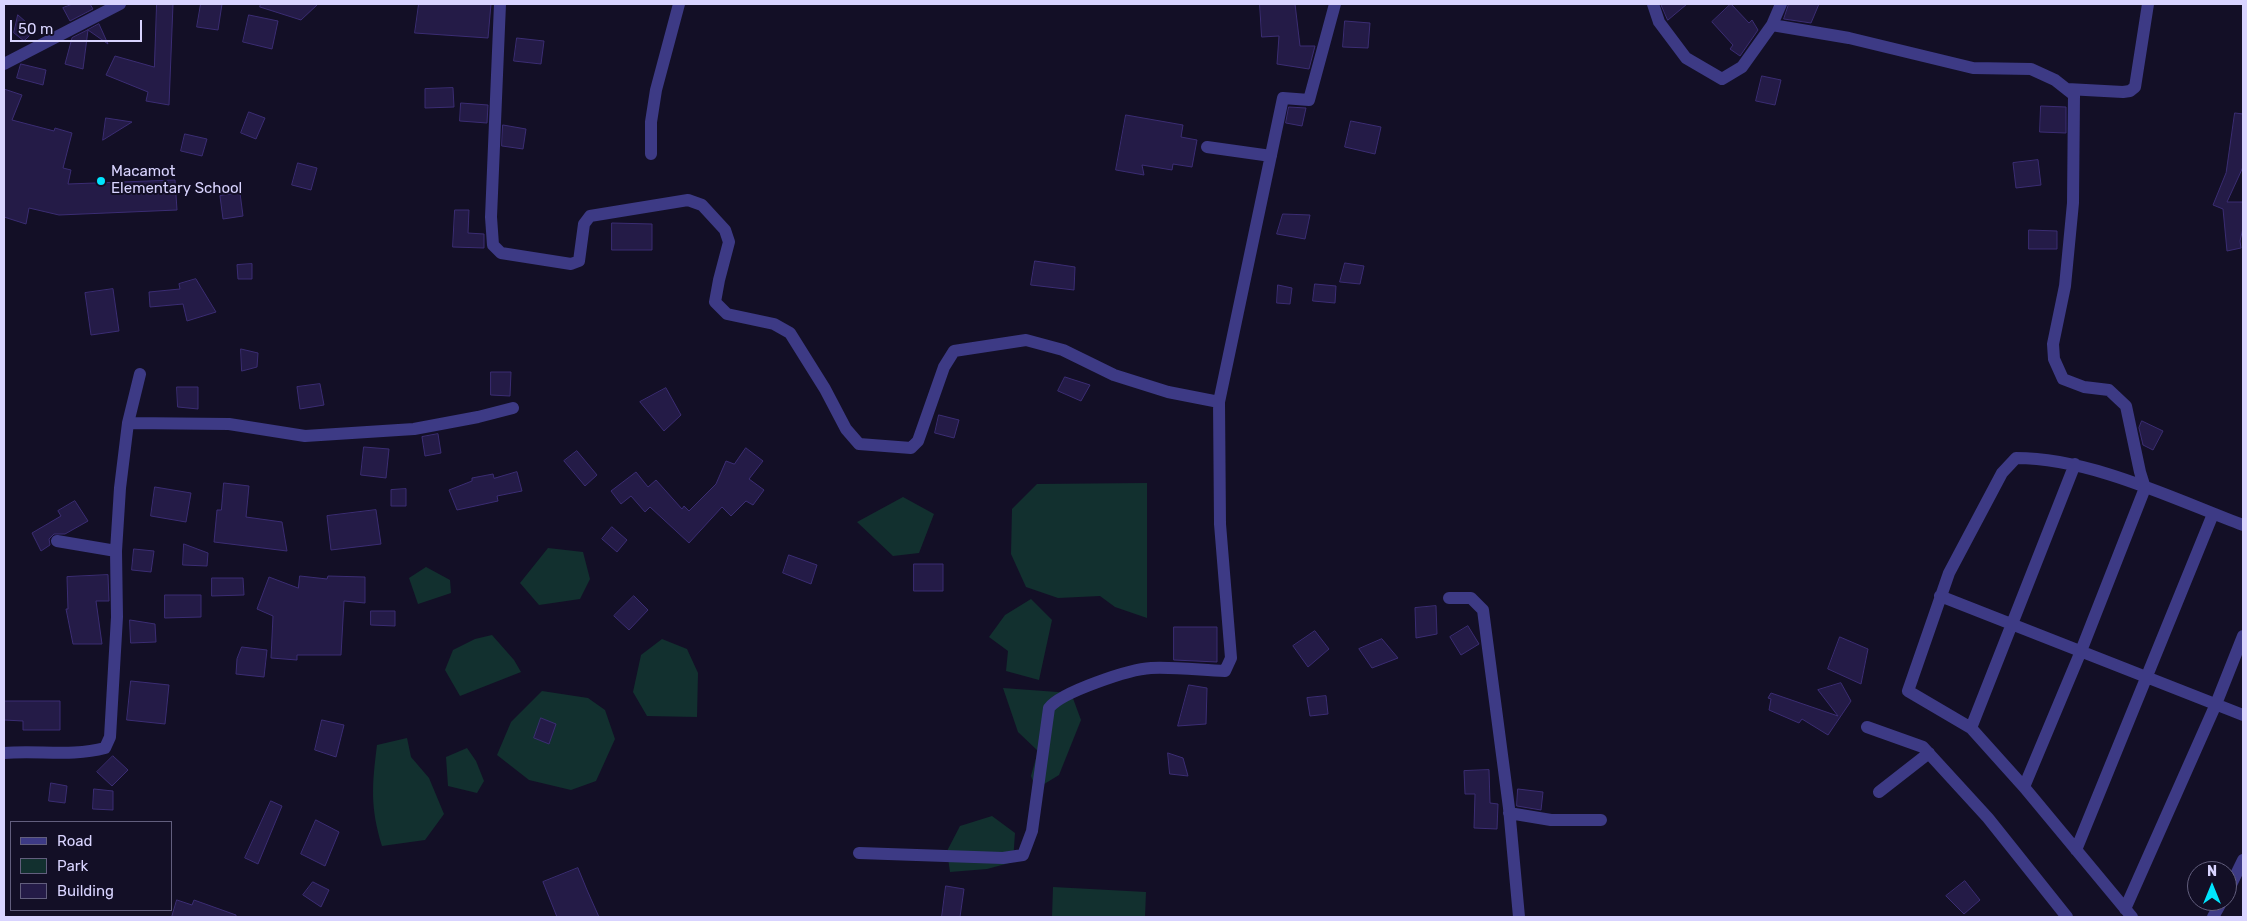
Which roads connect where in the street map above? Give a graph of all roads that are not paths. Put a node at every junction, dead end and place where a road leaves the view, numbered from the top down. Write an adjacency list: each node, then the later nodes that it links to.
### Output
1 (120, 4): 9 (street)
2 (500, 4): 15 (street)
3 (679, 4): 12 (street)
4 (1335, 4): 13 (street)
5 (1653, 4): 8 (street)
6 (1781, 4): 8 (street)
7 (2148, 4): 10 (street)
8 (1772, 25): 10 (street)
9 (4, 64)
10 (2067, 89): 19 (street)
11 (1207, 147): 13 (street)
12 (651, 154)
13 (1271, 156): 15 (street)
14 (140, 374): 17 (street)
15 (1218, 402): 41 (street)
16 (513, 408): 17 (street)
17 (128, 423): 23 (street)
18 (2075, 464): 19 (street); 24 (street); 26 (street)
19 (2145, 488): 20 (street); 28 (street)
20 (2213, 514): 21 (street); 29 (street)
21 (2243, 526)
22 (57, 541): 23 (street)
23 (116, 551): 34 (street)
24 (1940, 596): 26 (street); 33 (street)
25 (1448, 598): 38 (street)
26 (2013, 625): 28 (street); 33 (street)
27 (2243, 636): 30 (street)
28 (2081, 651): 29 (street); 36 (street)
29 (2148, 678): 30 (street); 40 (street)
30 (2216, 704): 31 (street); 44 (street)
31 (2243, 715)
32 (1867, 727): 35 (street)
33 (1971, 728): 36 (street)
34 (4, 753)
35 (1929, 753): 37 (street); 46 (street)
36 (2024, 787): 40 (street)
37 (1879, 792)
38 (1509, 813): 39 (street); 45 (street)
39 (1600, 820)
40 (2076, 850): 44 (street)
41 (859, 853)
42 (2243, 860): 43 (street)
43 (2237, 872)
44 (2129, 913)
45 (1519, 917)
46 (2067, 917)

